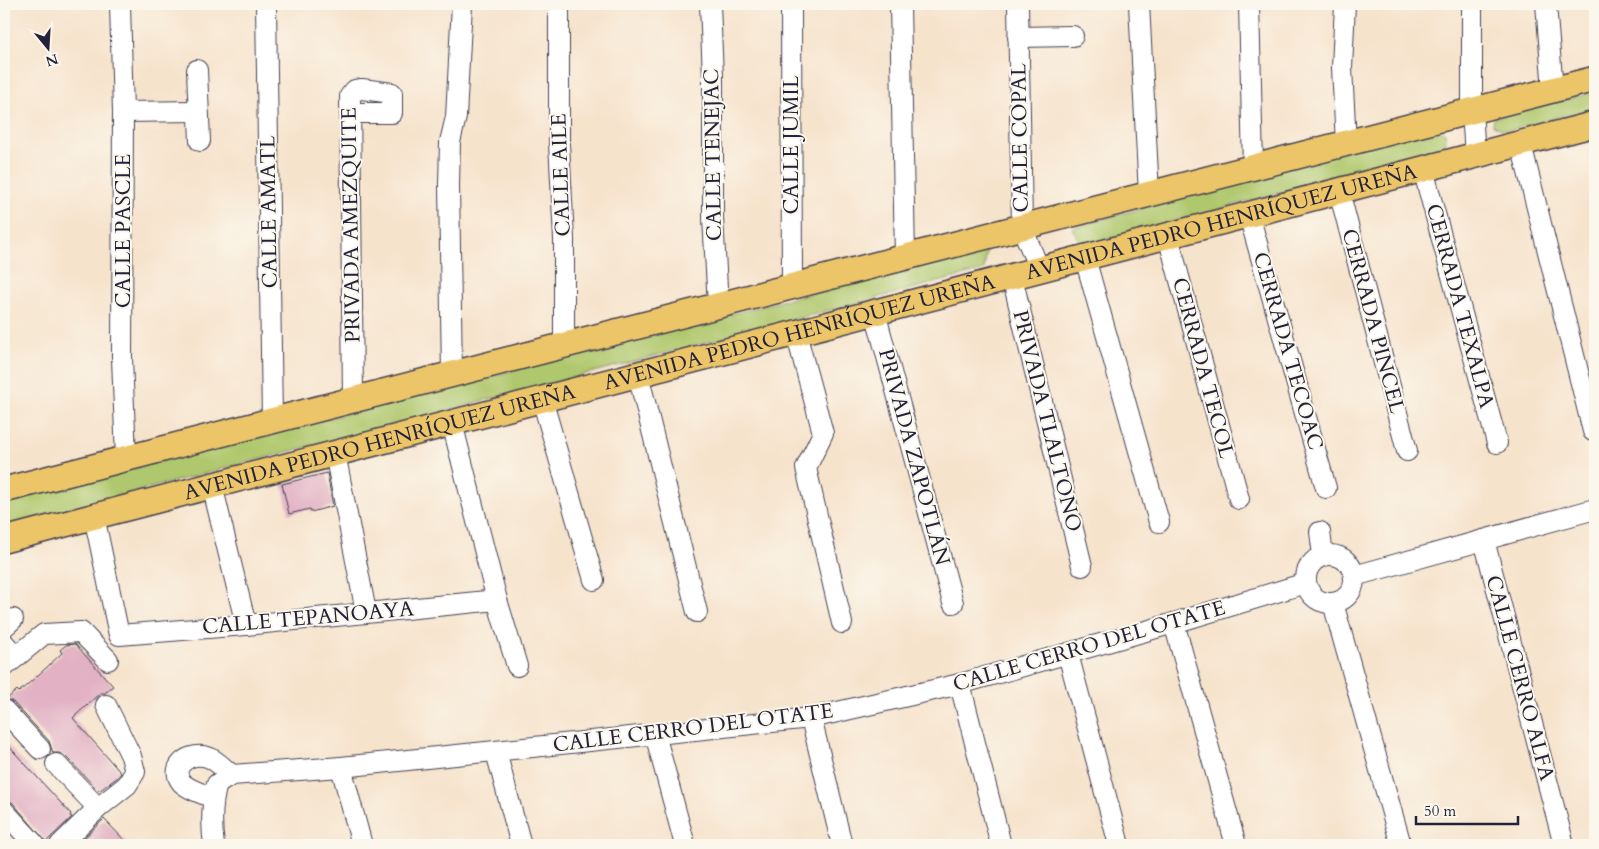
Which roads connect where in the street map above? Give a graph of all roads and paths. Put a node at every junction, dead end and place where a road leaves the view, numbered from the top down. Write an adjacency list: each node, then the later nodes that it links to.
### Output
1 (120, 4): 22 (street, CALLE PASCLE)
2 (266, 4): 48 (street, CALLE AMATL)
3 (462, 4): 44 (street)
4 (559, 4): 43 (street, CALLE AILE)
5 (710, 4): 40 (street, CALLE TENEJAC)
6 (791, 4): 39 (street, CALLE JUMIL)
7 (900, 4): 35 (street)
8 (1018, 4): 15 (street, CALLE COPAL)
9 (1139, 4): 31 (street)
10 (1249, 4): 28 (street)
11 (1472, 4): 21 (street)
12 (1546, 4): 18 (street)
13 (1345, 11): 25 (street)
14 (1073, 36): 15 (street)
15 (1018, 37): 33 (street, CALLE COPAL)
16 (197, 70): 20 (street)
17 (1595, 79): 18 (main road, AVENIDA PEDRO HENRÍQUEZ UREÑA)
18 (1553, 90): 21 (main road, AVENIDA PEDRO HENRÍQUEZ UREÑA)
19 (392, 93): 47 (street, PRIVADA AMEZQUITE)
20 (198, 111): 22 (street); 24 (street)
21 (1472, 111): 25 (main road, AVENIDA PEDRO HENRÍQUEZ UREÑA); 27 (street)
22 (123, 112): 54 (street, CALLE PASCLE)
23 (1595, 124): 26 (main road, AVENIDA PEDRO HENRÍQUEZ UREÑA)
24 (200, 141)
25 (1346, 143): 28 (main road, AVENIDA PEDRO HENRÍQUEZ UREÑA)
26 (1521, 144): 27 (main road, AVENIDA PEDRO HENRÍQUEZ UREÑA); 50 (street)
27 (1475, 156): 29 (main road, AVENIDA PEDRO HENRÍQUEZ UREÑA)
28 (1253, 167): 31 (main road, AVENIDA PEDRO HENRÍQUEZ UREÑA)
29 (1423, 170): 30 (main road, AVENIDA PEDRO HENRÍQUEZ UREÑA); 51 (street, CERRADA TEXALPA)
30 (1339, 191): 32 (main road, AVENIDA PEDRO HENRÍQUEZ UREÑA); 52 (street, CERRADA PINCEL)
31 (1149, 194): 33 (main road, AVENIDA PEDRO HENRÍQUEZ UREÑA)
32 (1249, 215): 34 (main road, AVENIDA PEDRO HENRÍQUEZ UREÑA); 56 (street, CERRADA TECOAC)
33 (1022, 227): 35 (main road, AVENIDA PEDRO HENRÍQUEZ UREÑA); 37 (street, CALLE COPAL)
34 (1168, 236): 36 (main road, AVENIDA PEDRO HENRÍQUEZ UREÑA); 58 (street, CERRADA TECOL)
35 (905, 257): 39 (main road, AVENIDA PEDRO HENRÍQUEZ UREÑA)
36 (1085, 258): 37 (main road, AVENIDA PEDRO HENRÍQUEZ UREÑA); 61 (street)
37 (1039, 270): 38 (main road, AVENIDA PEDRO HENRÍQUEZ UREÑA)
38 (1012, 277): 41 (main road, AVENIDA PEDRO HENRÍQUEZ UREÑA); 66 (street, PRIVADA TLALTONO)
39 (792, 287): 40 (main road, AVENIDA PEDRO HENRÍQUEZ UREÑA)
40 (718, 305): 43 (main road, AVENIDA PEDRO HENRÍQUEZ UREÑA)
41 (875, 312): 42 (main road, AVENIDA PEDRO HENRÍQUEZ UREÑA); 71 (street, PRIVADA ZAPOTLÁN)
42 (796, 333): 45 (main road, AVENIDA PEDRO HENRÍQUEZ UREÑA); 76 (street)
43 (564, 345): 44 (main road, AVENIDA PEDRO HENRÍQUEZ UREÑA)
44 (452, 374): 47 (main road, AVENIDA PEDRO HENRÍQUEZ UREÑA)
45 (638, 374): 46 (main road, AVENIDA PEDRO HENRÍQUEZ UREÑA); 74 (street)
46 (542, 399): 49 (main road, AVENIDA PEDRO HENRÍQUEZ UREÑA); 68 (street)
47 (353, 400): 48 (main road, AVENIDA PEDRO HENRÍQUEZ UREÑA)
48 (272, 421): 54 (main road, AVENIDA PEDRO HENRÍQUEZ UREÑA)
49 (452, 422): 53 (main road, AVENIDA PEDRO HENRÍQUEZ UREÑA); 70 (street)
50 (1593, 431)
51 (1497, 443)
52 (1407, 452)
53 (335, 453): 55 (main road, AVENIDA PEDRO HENRÍQUEZ UREÑA); 73 (street)
54 (126, 458): 57 (main road, AVENIDA PEDRO HENRÍQUEZ UREÑA)
55 (212, 485): 60 (main road, AVENIDA PEDRO HENRÍQUEZ UREÑA); 77 (street)
56 (1326, 488)
57 (4, 490)
58 (1239, 499)
59 (1595, 509): 64 (street)
60 (94, 516): 63 (main road, AVENIDA PEDRO HENRÍQUEZ UREÑA); 77 (street, CALLE TEPANOAYA)
61 (1159, 522)
62 (1320, 532): 65 (street)
63 (4, 540)
64 (1484, 540): 67 (street); 104 (street, CALLE CERRO ALFA)
65 (1323, 556): 67 (street); 69 (street)
66 (1082, 566)
67 (1354, 576): 72 (street)
68 (594, 580)
69 (1306, 584): 72 (street); 75 (street, CALLE CERRO DEL OTATE)
70 (498, 600): 73 (street, CALLE TEPANOAYA); 81 (street)
71 (953, 603)
72 (1334, 603): 103 (street)
73 (366, 612): 77 (street, CALLE TEPANOAYA)
74 (697, 612)
75 (1174, 623): 78 (street, CALLE CERRO DEL OTATE); 102 (street)
76 (842, 624)
77 (246, 625)
78 (1068, 654): 82 (street, CALLE CERRO DEL OTATE); 101 (street)
79 (8, 656): 80 (street)
80 (108, 660)
81 (516, 666)
82 (960, 684): 85 (street, CALLE CERRO DEL OTATE); 100 (street)
83 (106, 705): 91 (street)
84 (4, 710): 87 (street)
85 (811, 718): 86 (street, CALLE CERRO DEL OTATE); 99 (street)
86 (655, 734): 88 (street, CALLE CERRO DEL OTATE); 98 (street)
87 (40, 749)
88 (496, 752): 90 (street, CALLE CERRO DEL OTATE); 97 (street)
89 (56, 764): 91 (street)
90 (341, 767): 95 (street, CALLE CERRO DEL OTATE); 96 (street)
91 (98, 808): 93 (street)
92 (4, 811): 94 (street)
93 (63, 844)
94 (35, 845)
95 (214, 845)
96 (362, 845)
97 (521, 845)
98 (685, 845)
99 (842, 845)
100 (1001, 845)
101 (1119, 845)
102 (1236, 845)
103 (1401, 845)
104 (1564, 845)

